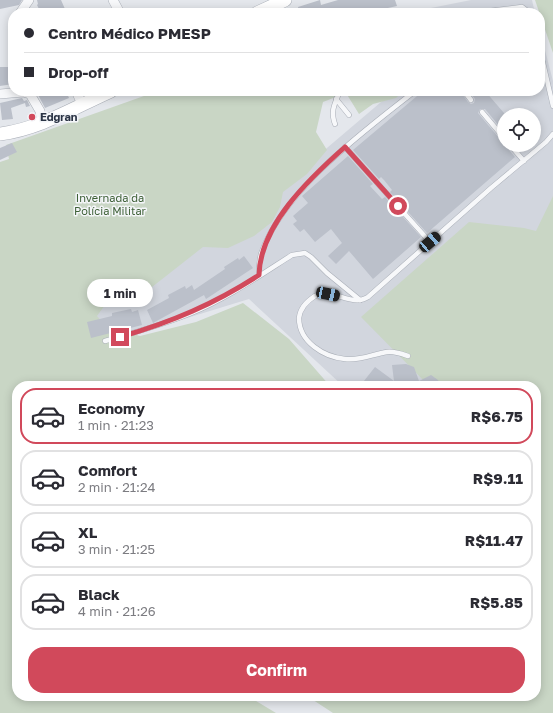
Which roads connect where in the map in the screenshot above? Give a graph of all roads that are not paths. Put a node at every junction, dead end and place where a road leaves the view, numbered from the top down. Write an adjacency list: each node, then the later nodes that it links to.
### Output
1 (285, 0): 2 (main road)
2 (268, 8)
3 (545, 72): 13 (lane)
4 (31, 96): 16 (street)
5 (78, 96): 12 (street)
6 (100, 96): 12 (main road)
7 (338, 96): 10 (lane)
8 (409, 96): 21 (lane)
9 (468, 96): 11 (lane)
10 (336, 99): 15 (lane); 17 (lane)
11 (471, 100)
12 (82, 104): 16 (main road)
13 (553, 106)
14 (482, 112): 18 (lane)
15 (348, 115)
16 (42, 123): 19 (main road)
17 (335, 124)
18 (497, 130)
19 (0, 134)
20 (553, 134): 23 (lane)
21 (345, 147): 24 (lane); 25 (lane)
22 (516, 152): 23 (lane)
23 (524, 161): 24 (lane)
24 (430, 242): 26 (lane)
25 (259, 275): 26 (lane); 27 (lane)
26 (360, 300): 28 (lane)
27 (105, 341)
28 (408, 356)

